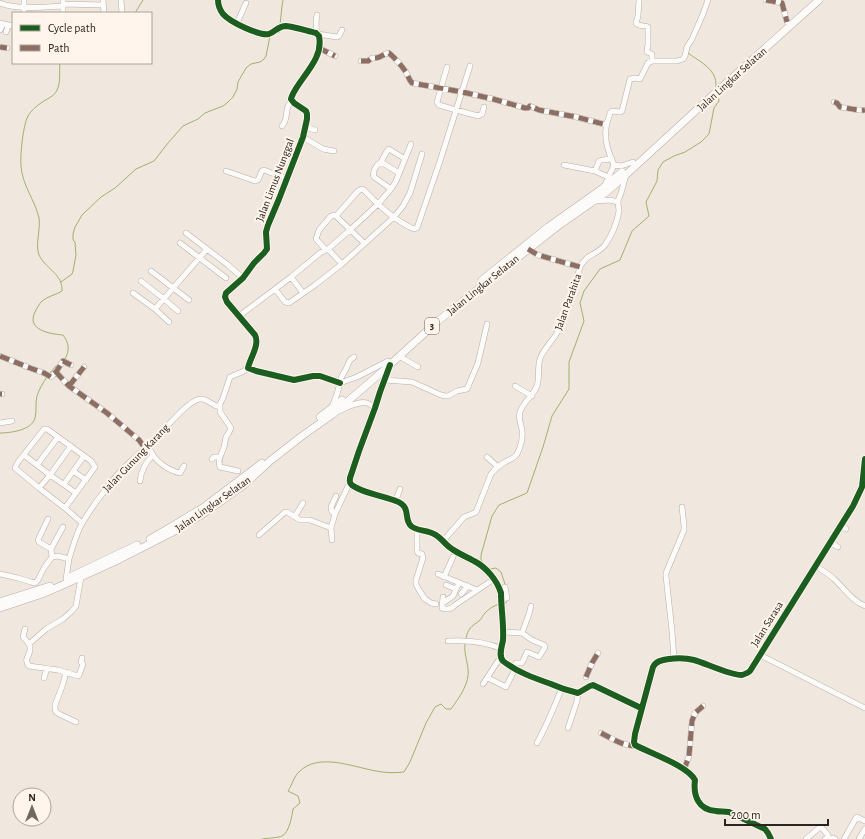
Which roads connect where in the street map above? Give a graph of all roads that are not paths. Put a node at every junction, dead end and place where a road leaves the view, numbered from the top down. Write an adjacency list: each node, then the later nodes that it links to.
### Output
1 (24, 0): 14 (street)
2 (121, 0): 17 (street)
3 (218, 0): 19 (street)
4 (639, 0): 31 (street)
5 (708, 0): 31 (street)
6 (766, 0): 20 (street)
7 (813, 0): 20 (main road, Jalan Lingkar Selatan / 3)
8 (819, 0): 20 (main road, Jalan Lingkar Selatan / 3)
9 (83, 2): 10 (street); 12 (street)
10 (103, 2): 16 (street)
11 (0, 3): 14 (street)
12 (63, 3): 14 (street)
13 (246, 3): 19 (street)
14 (24, 7): 15 (street)
15 (24, 12)
16 (104, 12)
17 (122, 12)
18 (317, 15): 25 (street)
19 (237, 23): 25 (street)
20 (789, 24): 52 (main road, Jalan Lingkar Selatan / 3); 58 (main road, Jalan Lingkar Selatan / 3)
21 (6, 25): 22 (street); 24 (street)
22 (0, 30)
23 (342, 30): 25 (street)
24 (6, 32)
25 (317, 34): 28 (street)
26 (0, 47): 27 (street)
27 (7, 48)
28 (319, 48): 29 (street); 36 (street)
29 (335, 56)
30 (361, 61): 34 (street)
31 (652, 61): 41 (street)
32 (470, 66): 35 (street)
33 (447, 67): 34 (street)
34 (441, 89): 35 (street); 39 (street)
35 (462, 92): 39 (street); 41 (street)
36 (292, 101): 42 (street); 43 (street, Jalan Limus Nunggal)
37 (834, 102): 40 (street)
38 (484, 107): 39 (street)
39 (456, 110): 67 (street)
40 (865, 110)
41 (607, 125): 50 (street)
42 (282, 126)
43 (305, 127): 44 (street); 45 (street, Jalan Limus Nunggal)
44 (315, 130)
45 (303, 137): 47 (street); 60 (street, Jalan Limus Nunggal)
46 (411, 144): 49 (street)
47 (334, 150)
48 (422, 154): 67 (street)
49 (405, 159): 51 (street); 57 (street)
50 (612, 160): 54 (street); 56 (street)
51 (381, 162): 57 (street); 62 (street)
52 (633, 162): 54 (street); 61 (main road, Jalan Lingkar Selatan / 3)
53 (564, 165): 56 (street)
54 (614, 165): 59 (street)
55 (226, 171): 60 (street)
56 (595, 171): 59 (street)
57 (399, 173): 62 (street)
58 (626, 175): 63 (main road, Jalan Lingkar Selatan / 3); 64 (street, Jalan Parahita)
59 (608, 177): 61 (street)
60 (287, 179): 80 (street, Jalan Limus Nunggal)
61 (603, 188): 83 (main road, Jalan Lingkar Selatan / 3)
62 (391, 189): 65 (street)
63 (593, 201): 64 (street); 74 (main road, Jalan Lingkar Selatan / 3)
64 (618, 202): 77 (street, Jalan Parahita)
65 (378, 204): 66 (street); 67 (street); 68 (street)
66 (336, 216): 68 (street); 73 (street)
67 (394, 217): 71 (street)
68 (350, 230): 71 (street); 73 (street)
69 (186, 233): 72 (street)
70 (180, 243): 75 (street)
71 (364, 243): 76 (street)
72 (207, 249): 75 (street); 80 (street)
73 (327, 249): 76 (street); 81 (street)
74 (528, 249): 77 (street); 83 (main road, Jalan Lingkar Selatan / 3)
75 (199, 258): 79 (street); 84 (street)
76 (342, 264): 87 (street)
77 (580, 267): 108 (street, Jalan Parahita)
78 (151, 271): 84 (street)
79 (226, 278)
80 (243, 278): 92 (street, Jalan Limus Nunggal)
81 (291, 278): 85 (street); 87 (street)
82 (141, 281): 88 (street)
83 (481, 283): 96 (main road, Jalan Lingkar Selatan / 3); 98 (main road, Jalan Lingkar Selatan / 3)
84 (173, 288): 88 (street); 89 (street)
85 (275, 289): 87 (street); 92 (street)
86 (133, 293): 90 (street)
87 (303, 293)
88 (164, 299): 90 (street); 91 (street)
89 (188, 300)
90 (155, 308): 93 (street)
91 (178, 311)
92 (239, 316): 102 (street, Jalan Limus Nunggal)
93 (170, 322)
94 (487, 324): 104 (street)
95 (0, 356): 103 (street)
96 (399, 356): 98 (main road, Jalan Lingkar Selatan / 3); 101 (street)
97 (354, 357): 105 (street)
98 (389, 363): 104 (street); 105 (street); 111 (main road, Jalan Lingkar Selatan / 3)
99 (70, 365): 103 (street)
100 (84, 367): 106 (street)
101 (418, 367)
102 (248, 368): 105 (street); 109 (street)
103 (56, 372): 106 (street)
104 (385, 380): 110 (street)
105 (339, 383): 111 (street)
106 (69, 386): 116 (street)
107 (515, 386): 108 (street)
108 (532, 396): 126 (street, Jalan Parahita)
109 (220, 405): 116 (street, Jalan Gunung Karang); 120 (street)
110 (375, 408): 111 (street); 132 (street)
111 (331, 411): 151 (main road, Jalan Lingkar Selatan / 3)
112 (12, 421): 113 (street)
113 (0, 423)
114 (58, 437): 115 (street); 117 (street); 124 (street)
115 (71, 446): 119 (street); 129 (street)
116 (147, 447): 118 (street); 145 (street, Jalan Gunung Karang)
117 (24, 455): 124 (street); 134 (street)
118 (153, 455): 125 (street); 131 (street)
119 (84, 456): 127 (street); 130 (street)
120 (220, 457): 122 (street); 128 (street)
121 (487, 458): 126 (street)
122 (212, 459)
123 (865, 459): 146 (street, Jalan Sarasa)
124 (37, 465): 129 (street)
125 (184, 466)
126 (498, 467): 154 (street, Jalan Parahita)
127 (73, 471): 130 (street); 133 (street)
128 (238, 471)
129 (50, 475): 133 (street); 134 (street)
130 (86, 480): 136 (street)
131 (140, 481)
132 (350, 482): 138 (street); 142 (street)
133 (64, 484): 136 (street)
134 (39, 488): 141 (street)
135 (400, 489): 138 (street)
136 (76, 493): 141 (street)
137 (336, 496): 142 (street)
138 (396, 500): 149 (street)
139 (303, 503): 143 (street)
140 (682, 507): 193 (street)
141 (65, 508): 145 (street)
142 (335, 514): 148 (street)
143 (295, 516): 148 (street); 152 (street)
144 (48, 519): 157 (street)
145 (82, 523): 160 (street, Jalan Gunung Karang)
146 (841, 526): 150 (street); 155 (street, Jalan Sarasa)
147 (63, 527): 157 (street)
148 (331, 528): 153 (street)
149 (417, 529): 154 (street); 179 (street)
150 (846, 529)
151 (170, 531): 163 (main road, Jalan Lingkar Selatan / 3); 164 (main road, Jalan Lingkar Selatan / 3)
152 (259, 535)
153 (332, 540)
154 (443, 541): 165 (street)
155 (831, 543): 156 (street); 161 (street, Jalan Sarasa)
156 (838, 547)
157 (52, 549): 158 (street)
158 (52, 557): 160 (street); 166 (street)
159 (453, 557): 167 (street)
160 (69, 559): 164 (street, Jalan Gunung Karang)
161 (816, 566): 181 (street); 190 (street, Jalan Sarasa)
162 (0, 574): 166 (street)
163 (81, 577): 182 (main road, Jalan Lingkar Selatan / 3); 187 (street)
164 (66, 579): 173 (main road, Jalan Lingkar Selatan / 3)
165 (494, 579): 172 (street); 176 (street)
166 (33, 583): 173 (street)
167 (459, 583): 169 (street); 171 (street)
168 (446, 585): 171 (street)
169 (468, 586): 172 (street); 174 (street)
170 (505, 587): 176 (street)
171 (456, 589): 178 (street)
172 (477, 590): 178 (street)
173 (31, 592): 177 (main road, Jalan Lingkar Selatan / 3)
174 (461, 594)
175 (443, 597): 178 (street)
176 (503, 599): 184 (street)
177 (0, 602)
178 (442, 603)
179 (436, 604)
180 (531, 606): 185 (street)
181 (865, 606)
182 (0, 608)
183 (25, 629): 187 (street)
184 (503, 632): 185 (street); 188 (street)
185 (522, 632): 195 (street)
186 (448, 641): 188 (street)
187 (29, 644): 194 (street)
188 (502, 649): 192 (street)
189 (598, 653): 200 (street)
190 (760, 655): 193 (street, Jalan Sarasa); 205 (street)
191 (82, 658): 196 (street)
192 (501, 659): 195 (street); 198 (street)
193 (674, 659): 204 (street, Jalan Sarasa)
194 (46, 668): 196 (street); 197 (street)
195 (514, 668): 198 (street); 201 (street)
196 (66, 672): 206 (street)
197 (44, 678)
198 (488, 678): 199 (street)
199 (483, 684)
200 (589, 687): 202 (street); 204 (street)
201 (562, 688): 202 (street); 209 (street)
202 (578, 694): 207 (street)
203 (703, 706): 211 (street)
204 (641, 708): 210 (street)
205 (865, 708)
206 (76, 722)
207 (568, 728)
208 (602, 733): 210 (street)
209 (538, 743)
210 (636, 746): 211 (street)
211 (684, 770): 214 (street)
212 (865, 821): 219 (street)
213 (865, 828): 220 (street)
214 (771, 839)
215 (806, 839): 216 (street)
216 (826, 839)
217 (829, 839): 218 (street)
218 (835, 839)
219 (844, 839)
220 (860, 839)

